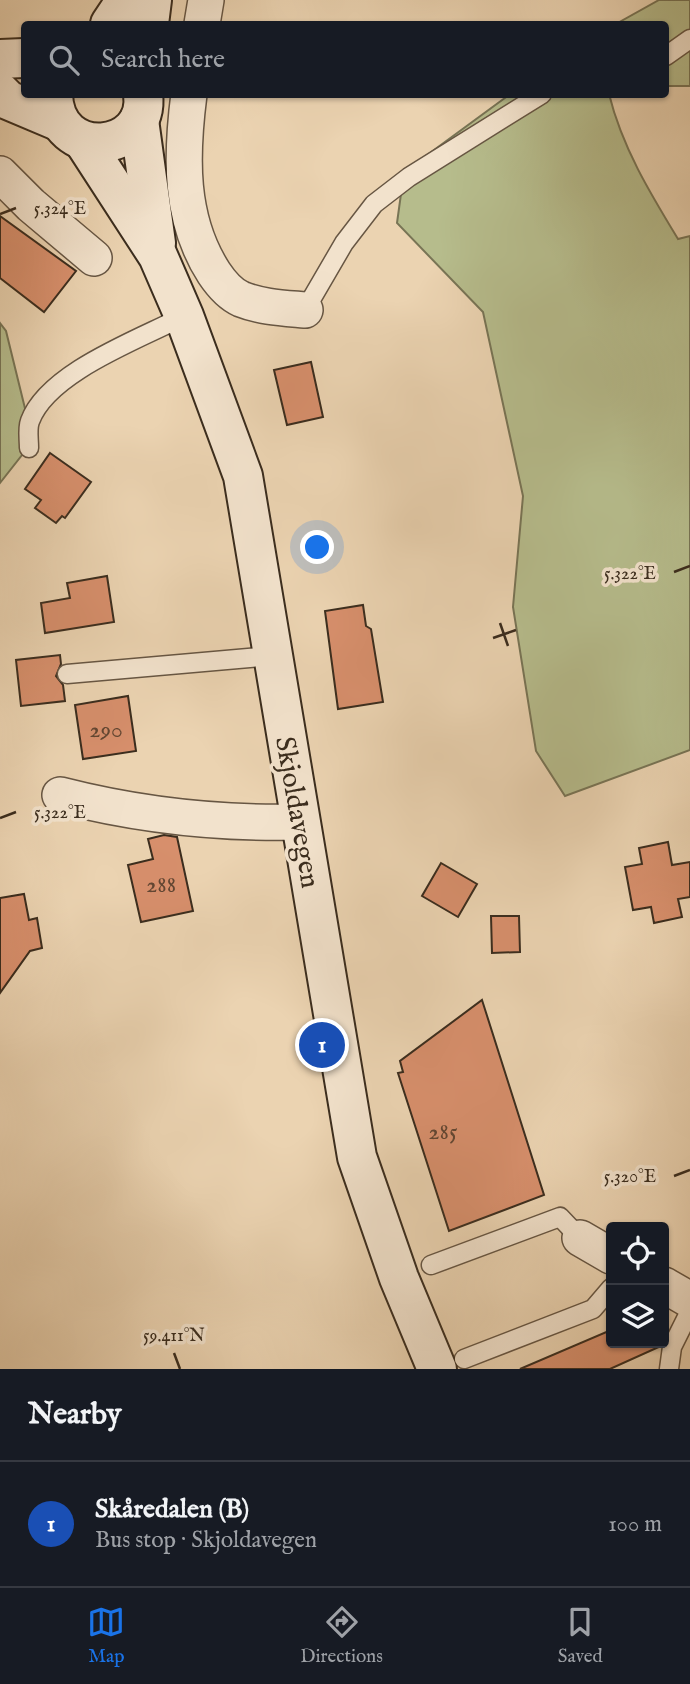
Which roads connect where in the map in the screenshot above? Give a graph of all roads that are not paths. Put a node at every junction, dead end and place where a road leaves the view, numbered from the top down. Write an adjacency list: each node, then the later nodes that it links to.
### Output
1 (126, 0): 4 (main road)
2 (152, 0): 5 (main road)
3 (206, 0): 6 (street)
4 (112, 21)
5 (149, 21)
6 (202, 21)
7 (690, 39): 8 (lane)
8 (669, 54)
9 (21, 58): 10 (main road)
10 (0, 59)
11 (0, 92): 15 (main road)
12 (189, 98): 19 (street)
13 (536, 98): 19 (lane)
14 (141, 107): 15 (main road); 17 (main road, Skjoldavegen)
15 (66, 120): 17 (main road, Skjoldavegen)
16 (0, 174): 18 (street)
17 (158, 256): 20 (main road, Skjoldavegen)
18 (94, 258)
19 (305, 310)
20 (184, 316): 21 (lane); 22 (main road, Skjoldavegen)
21 (30, 448)
22 (272, 656): 23 (lane); 25 (main road, Skjoldavegen)
23 (67, 674)
24 (60, 795): 25 (street)
25 (301, 822): 33 (main road, Skjoldavegen)
26 (580, 1238): 27 (street); 28 (lane)
27 (606, 1253)
28 (431, 1265)
29 (669, 1288): 31 (street)
30 (606, 1295): 33 (lane)
31 (690, 1300)
32 (690, 1311): 34 (lane)
33 (451, 1364)
34 (669, 1369)

